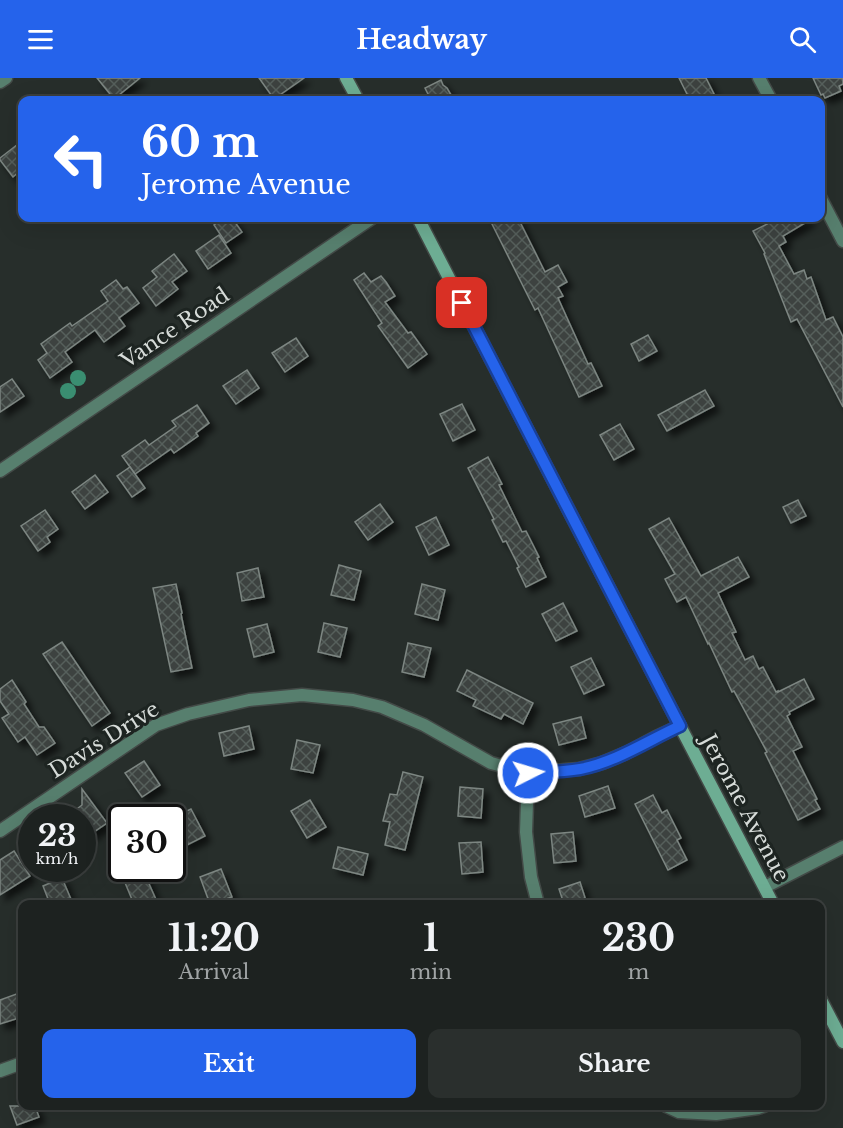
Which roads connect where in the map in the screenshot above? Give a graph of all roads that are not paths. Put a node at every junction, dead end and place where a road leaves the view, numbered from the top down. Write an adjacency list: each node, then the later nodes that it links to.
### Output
1 (6, 78): 4 (street)
2 (346, 78): 5 (main road)
3 (759, 78): 6 (street)
4 (0, 82)
5 (356, 96)
6 (769, 96)
7 (825, 207): 10 (street)
8 (366, 222): 11 (street, Vance Road)
9 (420, 222): 12 (main road, Jerome Avenue)
10 (843, 241)
11 (0, 471)
12 (680, 726): 13 (street, Davis Drive); 16 (main road, Jerome Avenue)
13 (528, 773): 14 (street, Davis Drive); 17 (street)
14 (0, 831)
15 (843, 847): 16 (street)
16 (765, 887): 18 (main road, Jerome Avenue)
17 (537, 900)
18 (772, 900)
19 (825, 1008): 20 (main road)
20 (843, 1042)
21 (18, 1064): 22 (street)
22 (0, 1071)
23 (675, 1110): 24 (street)
24 (744, 1110)

